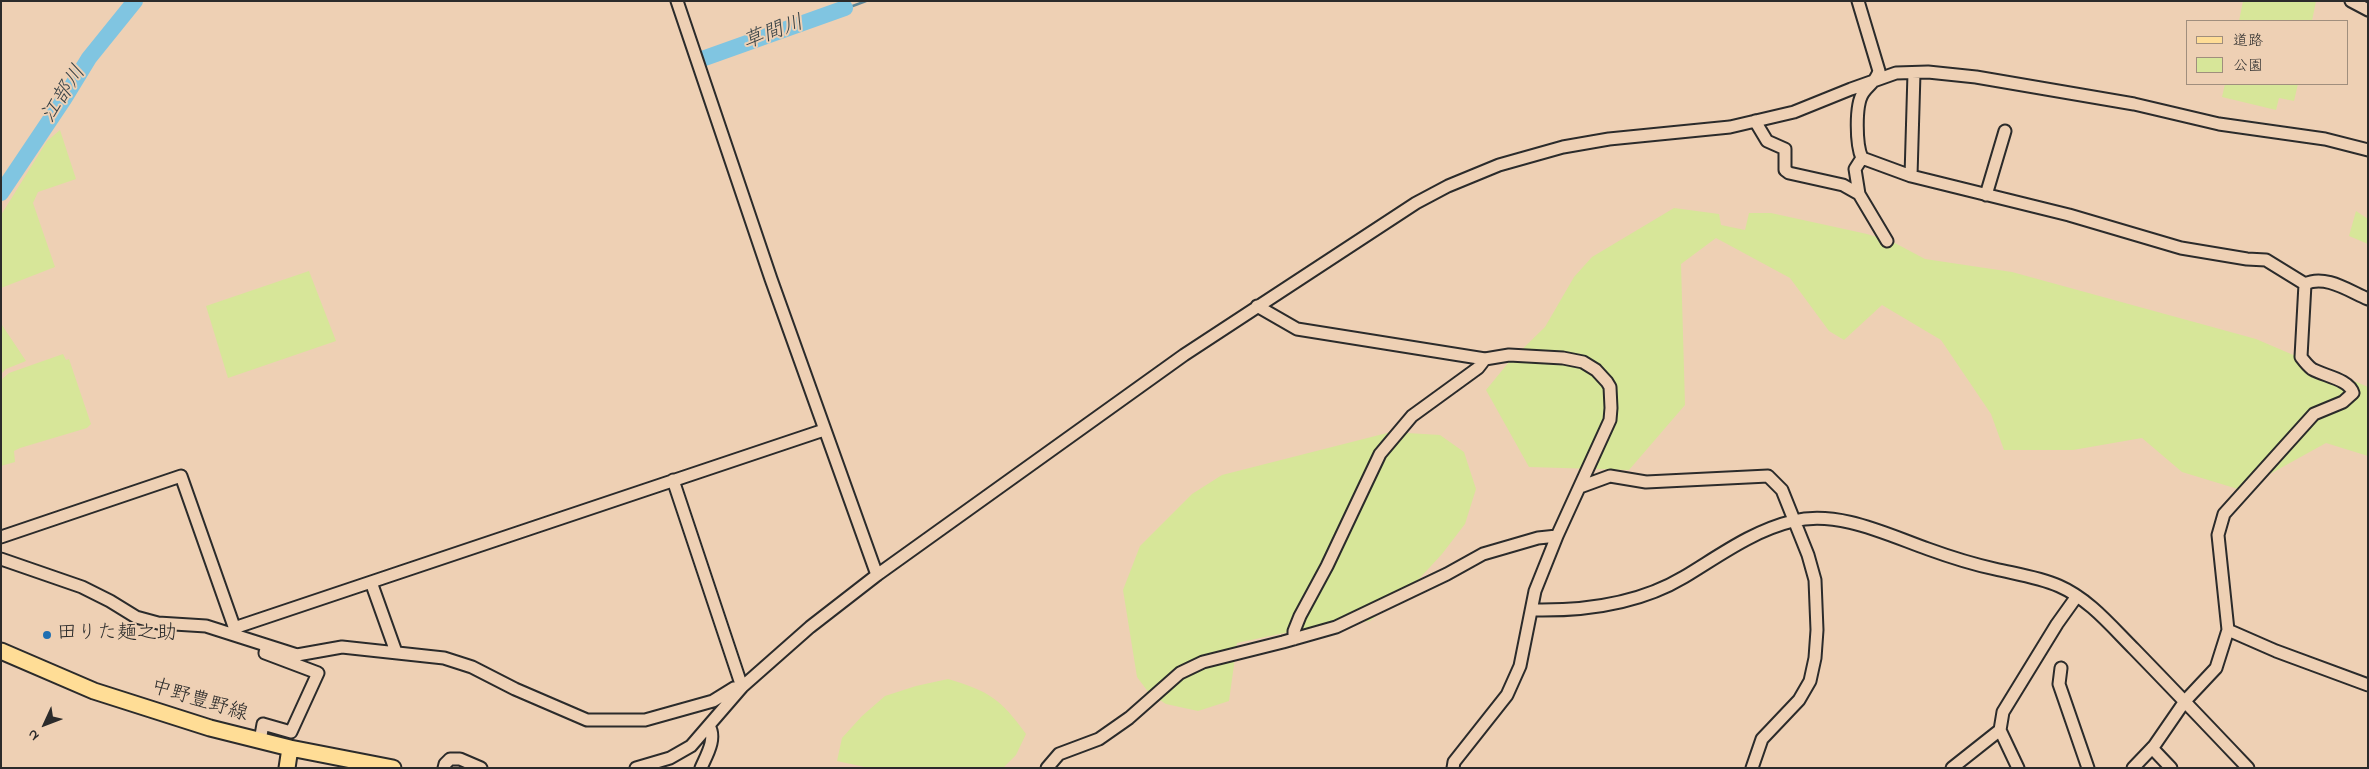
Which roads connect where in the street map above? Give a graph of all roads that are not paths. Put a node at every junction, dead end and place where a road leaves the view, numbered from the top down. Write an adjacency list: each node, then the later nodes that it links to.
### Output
1 (678, 1): 19 (street)
2 (1858, 1): 6 (street)
3 (2351, 1): 4 (street)
4 (2368, 10)
5 (1914, 73): 6 (street); 9 (street); 11 (street)
6 (1877, 79): 7 (street); 10 (street)
7 (1755, 121): 12 (street); 17 (street)
8 (2005, 131): 13 (street)
9 (2368, 150)
10 (1862, 158): 11 (street); 12 (street)
11 (1911, 176): 13 (street)
12 (1859, 194): 14 (street)
13 (1986, 195): 15 (street)
14 (1887, 241)
15 (2305, 284): 16 (street); 30 (street)
16 (2368, 299)
17 (1257, 306): 18 (street); 26 (street)
18 (1485, 359): 21 (street); 32 (street)
19 (824, 430): 20 (street); 26 (street)
20 (673, 480): 27 (street); 38 (street)
21 (1580, 487): 22 (street); 23 (street)
22 (1794, 521): 28 (street); 29 (street); 53 (street)
23 (1557, 536): 29 (street); 32 (street)
24 (1, 537): 31 (street)
25 (1, 559): 31 (street)
26 (877, 575): 38 (street)
27 (371, 582): 31 (street); 35 (street)
28 (2078, 596): 39 (street); 41 (street)
29 (1533, 610): 52 (street)
30 (2228, 630): 37 (street); 39 (street)
31 (236, 632): 33 (street)
32 (1294, 639): 51 (street)
33 (266, 646): 35 (street); 42 (street)
34 (1, 651): 42 (main road, 中野豊野線)
35 (396, 652): 38 (street)
36 (2061, 668): 56 (street)
37 (2368, 685)
38 (742, 687): 40 (street)
39 (2185, 701): 44 (street); 59 (street)
40 (709, 726): 49 (street); 50 (street)
41 (2000, 730): 54 (street); 55 (street)
42 (260, 741): 43 (main road, 中野豊野線)
43 (290, 748): 45 (main road); 46 (main road, 中野豊野線)
44 (2152, 748): 57 (street); 58 (street)
45 (287, 768)
46 (393, 768)
47 (444, 768): 48 (street)
48 (481, 768)
49 (636, 768)
50 (701, 768)
51 (1047, 768)
52 (1453, 768)
53 (1752, 768)
54 (1952, 768)
55 (2018, 768)
56 (2088, 768)
57 (2133, 768)
58 (2171, 768)
59 (2248, 768)

